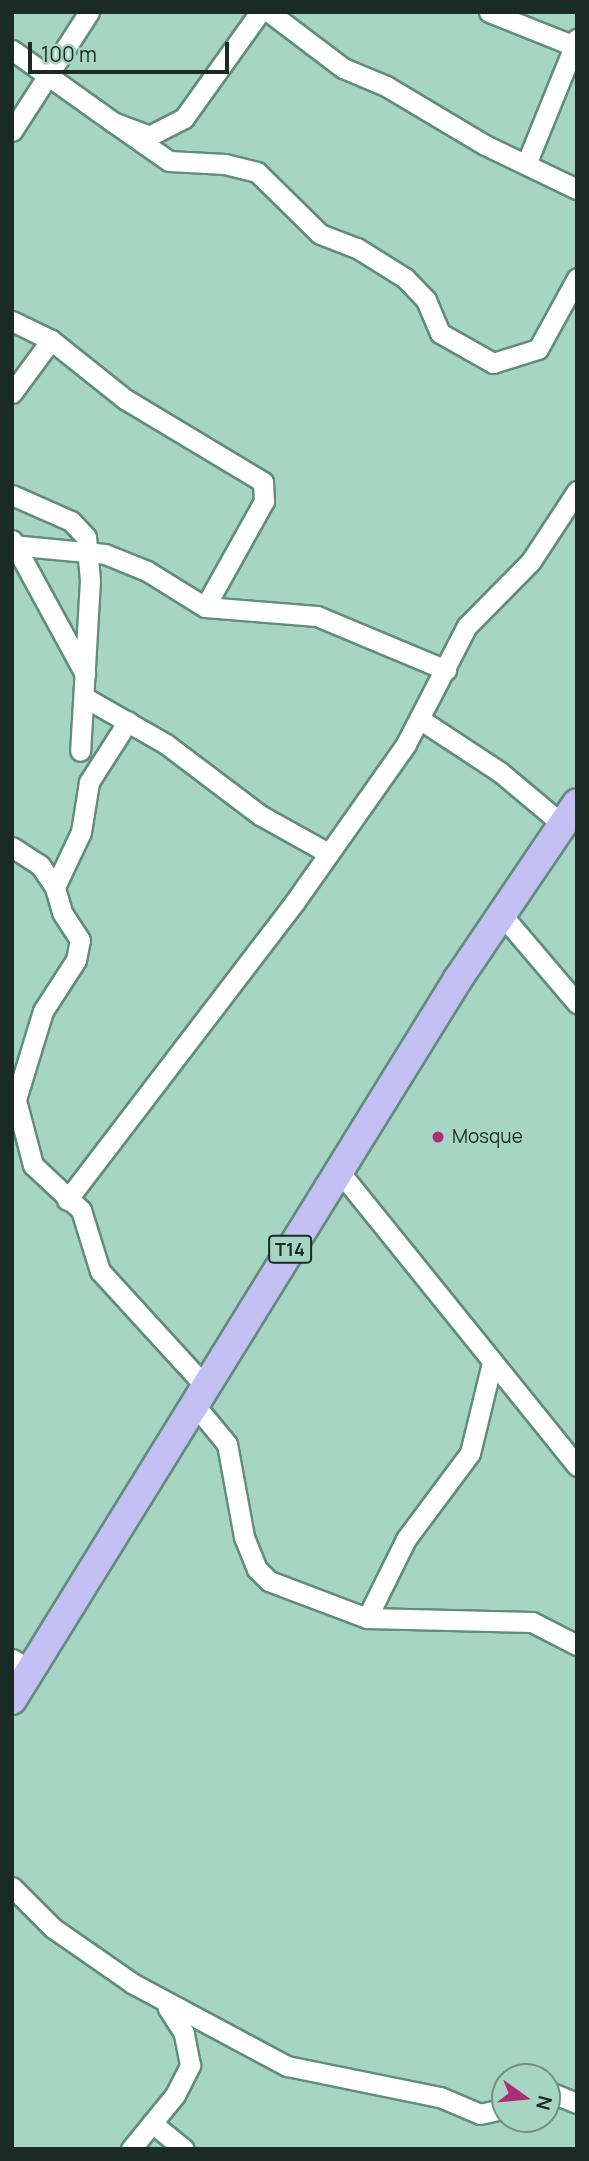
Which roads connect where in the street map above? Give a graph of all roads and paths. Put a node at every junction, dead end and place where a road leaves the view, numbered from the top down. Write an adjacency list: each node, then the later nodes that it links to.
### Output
1 (89, 12): 7 (street)
2 (260, 12): 8 (street)
3 (269, 12): 10 (street)
4 (489, 12): 5 (street)
5 (576, 43): 10 (street)
6 (12, 50): 7 (street)
7 (50, 72): 8 (street); 9 (street)
8 (113, 122): 12 (street)
9 (12, 131)
10 (527, 162): 11 (street)
11 (577, 189)
12 (577, 278)
13 (12, 321): 14 (street)
14 (51, 340): 15 (street); 20 (street)
15 (12, 393)
16 (577, 491): 21 (street)
17 (12, 495): 19 (street)
18 (13, 544): 19 (street); 22 (street)
19 (89, 551): 20 (street); 22 (street)
20 (205, 607): 21 (street)
21 (446, 670): 24 (street)
22 (85, 675): 23 (street)
23 (84, 696): 25 (street); 26 (street)
24 (421, 720): 27 (street); 29 (street)
25 (128, 721): 29 (street); 30 (street)
26 (80, 751)
27 (569, 813): 31 (highway, T14)
28 (12, 847): 30 (street)
29 (328, 853): 35 (street)
30 (55, 887): 33 (street)
31 (502, 915): 32 (street); 34 (highway, T14)
32 (577, 1003)
33 (14, 1091): 35 (street)
34 (339, 1171): 36 (street); 37 (highway, T14)
35 (67, 1200): 37 (street)
36 (492, 1363): 38 (street); 39 (street)
37 (199, 1395): 39 (street); 41 (highway, T14)
38 (577, 1466)
39 (367, 1618): 40 (street)
40 (577, 1645)
41 (21, 1664): 42 (highway, T14)
42 (12, 1700)
43 (12, 1887): 44 (street)
44 (166, 2004): 45 (street); 46 (street)
45 (491, 2111)
46 (152, 2123): 47 (street); 48 (street)
47 (131, 2149)
48 (184, 2149)

